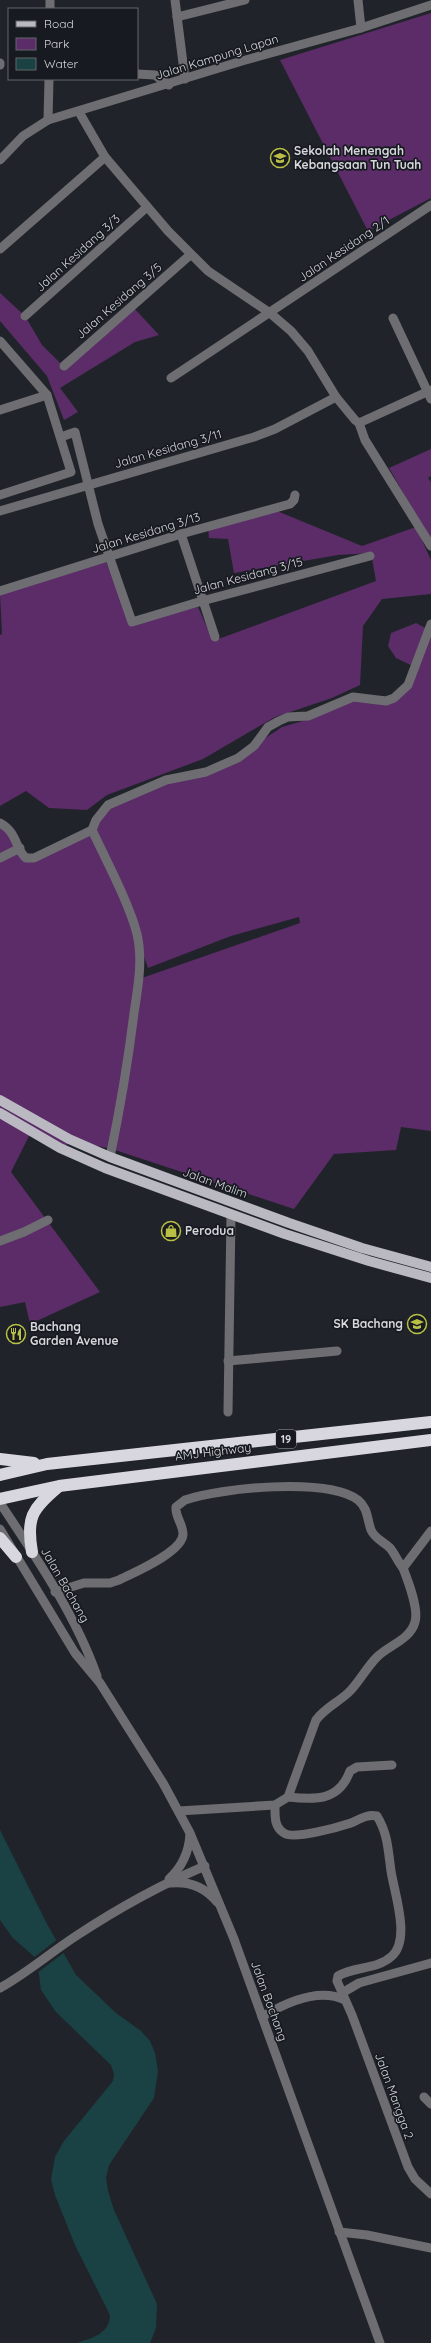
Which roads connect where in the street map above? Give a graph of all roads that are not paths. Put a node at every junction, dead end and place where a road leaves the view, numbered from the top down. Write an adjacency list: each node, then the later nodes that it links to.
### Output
1 (175, 0): 5 (street)
2 (245, 0): 5 (street)
3 (358, 0): 6 (street)
4 (431, 5): 6 (street, Jalan Kampung Lapan)
5 (177, 17): 8 (street)
6 (361, 28): 8 (street, Jalan Kampung Lapan)
7 (138, 74): 10 (street)
8 (185, 79): 10 (street, Jalan Kampung Lapan)
9 (48, 80): 12 (street)
10 (169, 85): 11 (street, Jalan Kampung Lapan)
11 (79, 112): 12 (street, Jalan Kampung Lapan); 13 (street)
12 (48, 120): 14 (street, Jalan Kampung Lapan)
13 (105, 157): 16 (street); 17 (street)
14 (0, 160)
15 (431, 205): 19 (street, Jalan Kesidang 2/1)
16 (147, 208): 18 (street); 20 (street, Jalan Kesidang 3/3)
17 (0, 249)
18 (190, 255): 19 (street); 23 (street, Jalan Kesidang 3/5)
19 (270, 313): 24 (street, Jalan Kesidang 2/1); 27 (street)
20 (25, 316)
21 (393, 318): 25 (street)
22 (0, 341): 26 (street)
23 (64, 366)
24 (171, 378)
25 (430, 394): 29 (street)
26 (46, 395): 28 (street); 30 (street)
27 (336, 397): 29 (street); 31 (street, Jalan Kesidang 3/11)
28 (0, 410)
29 (359, 423): 36 (street)
30 (61, 437): 31 (street); 32 (street)
31 (89, 486): 34 (street, Jalan Kesidang 3/11); 38 (street)
32 (0, 495)
33 (295, 495): 35 (street, Jalan Kesidang 3/13)
34 (0, 511)
35 (181, 534): 38 (street, Jalan Kesidang 3/13); 40 (street)
36 (431, 546)
37 (370, 556): 40 (street, Jalan Kesidang 3/15)
38 (110, 558): 39 (street, Jalan Kesidang 3/13); 40 (street, Jalan Kesidang 3/15)
39 (0, 591)
40 (202, 601): 42 (street)
41 (431, 624): 44 (street)
42 (215, 637)
43 (0, 823): 45 (street)
44 (92, 830): 45 (street); 49 (street)
45 (20, 848): 46 (street)
46 (0, 858)
47 (0, 1100): 49 (main road, Jalan Malim)
48 (0, 1113): 50 (main road, Jalan Malim)
49 (110, 1157): 53 (main road, Jalan Malim)
50 (231, 1215): 54 (main road, Jalan Malim); 56 (street)
51 (48, 1220): 52 (street)
52 (0, 1241)
53 (431, 1267)
54 (431, 1278)
55 (338, 1351): 56 (street)
56 (228, 1361): 57 (street)
57 (228, 1412)
58 (431, 1422): 61 (highway, AMJ Highway / 19)
59 (431, 1440): 63 (highway, AMJ Highway / 19)
60 (0, 1459): 61 (highway)
61 (48, 1464): 62 (highway, AMJ Highway / 19)
62 (0, 1476)
63 (60, 1486): 64 (highway, AMJ Highway / 19); 69 (highway)
64 (0, 1499)
65 (0, 1503): 69 (street, Jalan Bachang)
66 (0, 1530): 70 (street, Jalan Bachang)
67 (431, 1531): 71 (street)
68 (0, 1538): 70 (highway)
69 (32, 1552): 72 (street, Jalan Bachang)
70 (16, 1557): 73 (street, Jalan Bachang)
71 (403, 1568): 72 (street); 75 (street)
72 (55, 1592): 73 (street, Jalan Bachang)
73 (100, 1683): 77 (street, Jalan Bachang)
74 (392, 1765): 75 (street)
75 (288, 1798): 76 (street)
76 (275, 1805): 77 (street); 84 (street, Jalan Mangga 2)
77 (179, 1811): 78 (street, Jalan Bachang)
78 (190, 1833): 79 (street, Jalan Bachang); 80 (street)
79 (205, 1866): 80 (street); 81 (street, Jalan Bachang)
80 (165, 1883): 81 (street); 83 (street)
81 (222, 1908): 85 (street, Jalan Bachang)
82 (431, 1963): 84 (street)
83 (0, 1988)
84 (343, 1997): 85 (street); 88 (street, Jalan Mangga 2)
85 (262, 2017): 89 (street, Jalan Bachang)
86 (424, 2097): 87 (street)
87 (431, 2104)
88 (431, 2194)
89 (339, 2232): 90 (street); 91 (street, Jalan Bachang)
90 (431, 2248)
91 (380, 2343)

